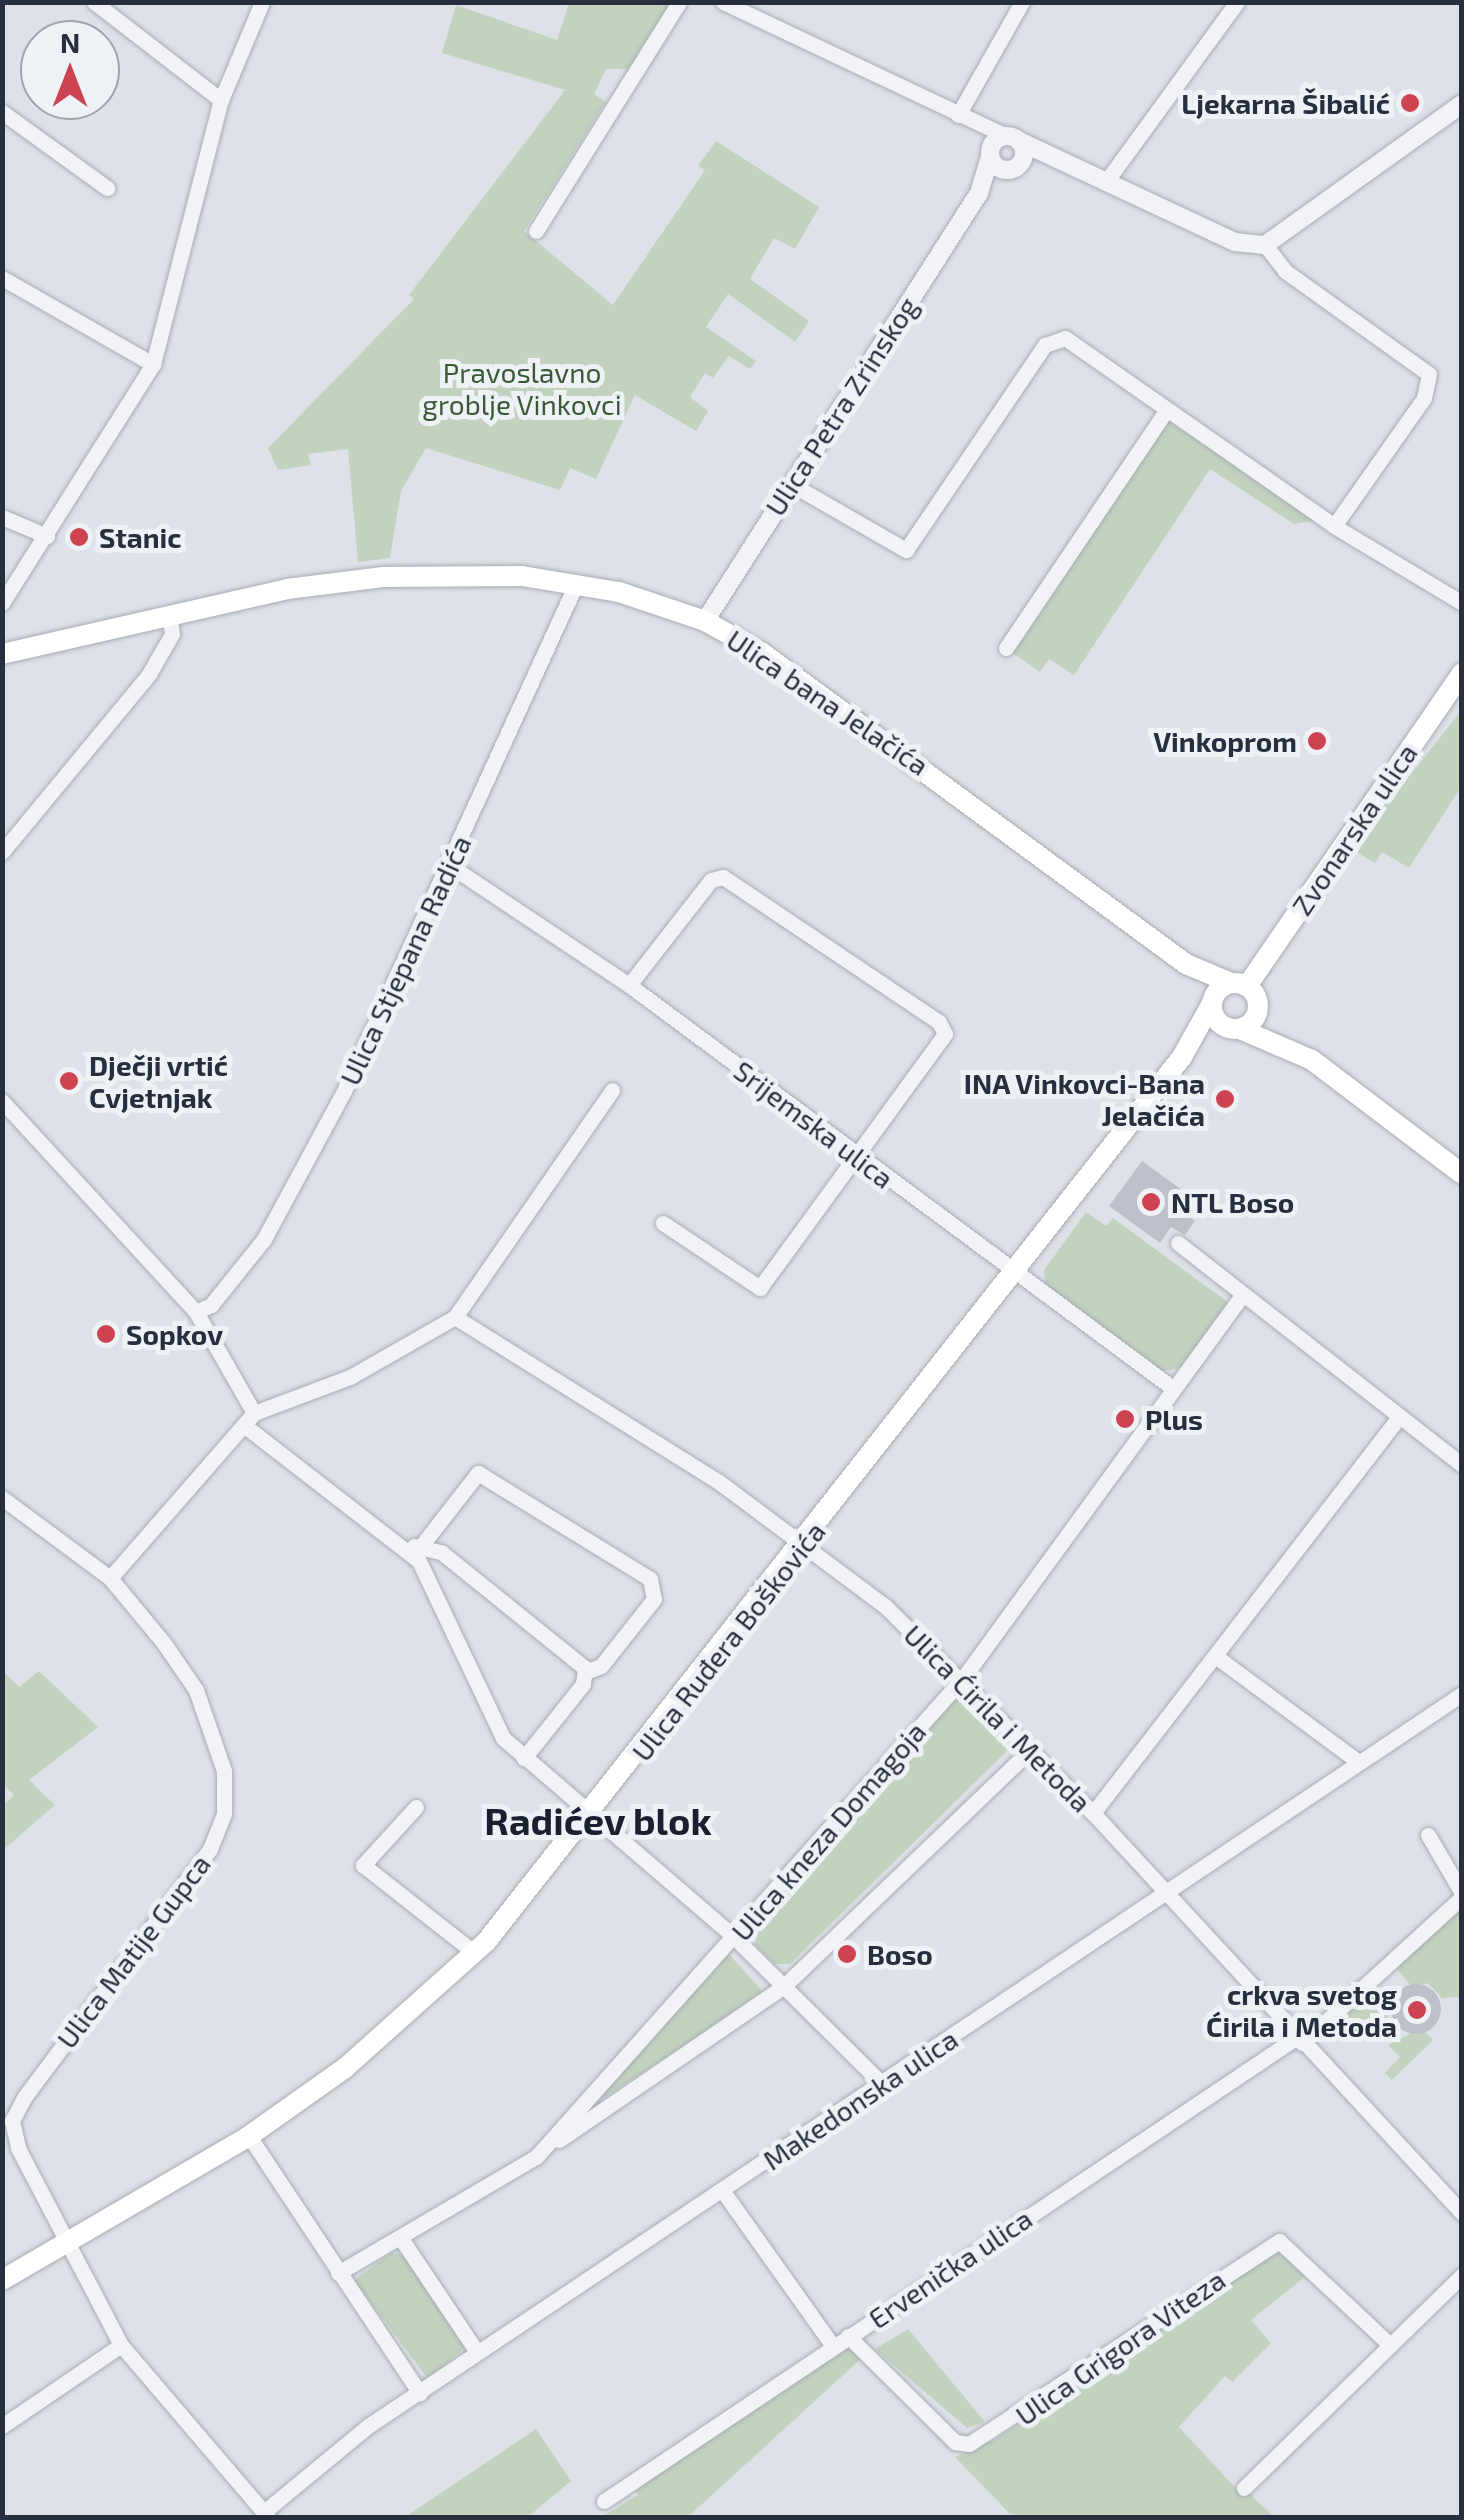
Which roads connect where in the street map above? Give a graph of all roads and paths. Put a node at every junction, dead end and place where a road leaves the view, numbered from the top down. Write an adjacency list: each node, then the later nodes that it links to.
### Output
1 (94, 2): 7 (street)
2 (262, 2): 7 (street)
3 (678, 2): 18 (street)
4 (723, 2): 10 (street)
5 (1022, 2): 10 (street)
6 (1237, 2): 15 (street)
7 (221, 100): 21 (street)
8 (1462, 104): 19 (street)
9 (2, 112): 16 (street)
10 (964, 118): 11 (street); 12 (street)
11 (1013, 138): 12 (street); 13 (street); 14 (street)
12 (990, 156): 14 (street); 17 (street, Ulica Petra Zrinskog)
13 (1061, 165): 14 (street); 15 (street)
14 (1012, 169): 17 (street, Ulica Petra Zrinskog)
15 (1105, 183): 19 (street)
16 (107, 188)
17 (979, 193): 23 (street, Ulica Petra Zrinskog)
18 (536, 230)
19 (1265, 245): 25 (street)
20 (2, 278): 21 (street)
21 (153, 364): 26 (street)
22 (1166, 410): 23 (street); 25 (street); 32 (street)
23 (791, 484): 31 (street, Ulica Petra Zrinskog)
24 (2, 518): 26 (street)
25 (1334, 526): 29 (street)
26 (47, 536): 28 (street)
27 (576, 584): 30 (main road, Ulica bana Jelačića); 31 (main road, Ulica bana Jelačića); 36 (street, Ulica Stjepana Radića)
28 (2, 603)
29 (1462, 603)
30 (170, 620): 33 (main road, Ulica bana Jelačića); 35 (street)
31 (705, 620): 37 (main road, Ulica bana Jelačića)
32 (1006, 648)
33 (2, 654)
34 (1462, 673): 38 (main road, Zvonarska ulica)
35 (2, 852)
36 (450, 865): 39 (street, Srijemska ulica); 53 (street, Ulica Stjepana Radića)
37 (1186, 964): 38 (main road, Ulica bana Jelačića); 40 (main road, Ulica bana Jelačića)
38 (1239, 984): 40 (main road); 41 (main road, Ulica bana Jelačića)
39 (630, 985): 47 (street, Srijemska ulica); 47 (street)
40 (1212, 1001): 42 (main road, Ulica bana Jelačića); 43 (main road, Ulica Ruđera Boškovića)
41 (1258, 1005): 42 (main road); 44 (main road, Ulica bana Jelačića)
42 (1237, 1029): 43 (main road, Ulica Ruđera Boškovića); 44 (main road, Ulica bana Jelačića)
43 (1182, 1058): 51 (main road, Ulica Ruđera Boškovića)
44 (1312, 1060): 48 (main road, Ulica bana Jelačića)
45 (612, 1090): 54 (street)
46 (2, 1102): 53 (street)
47 (859, 1157): 49 (street); 51 (street, Srijemska ulica)
48 (1462, 1174)
49 (663, 1223)
50 (1178, 1243): 52 (street)
51 (1009, 1272): 55 (street, Srijemska ulica); 60 (main road, Ulica Ruđera Boškovića)
52 (1242, 1296): 55 (street, Ulica kneza Domagoja); 56 (street)
53 (196, 1312): 57 (street)
54 (455, 1317): 57 (street); 60 (street, Ulica Ćirila i Metoda)
55 (1174, 1390): 65 (street, Ulica kneza Domagoja)
56 (1399, 1417): 58 (street); 63 (street)
57 (250, 1420): 61 (street); 62 (street)
58 (1462, 1465)
59 (2, 1498): 62 (street, Ulica Matije Gupca)
60 (804, 1544): 65 (street, Ulica Ćirila i Metoda); 72 (main road, Ulica Ruđera Boškovića)
61 (413, 1547): 64 (street); 64 (street); 68 (street)
62 (110, 1578): 81 (street, Ulica Matije Gupca)
63 (1218, 1658): 69 (street); 71 (street)
64 (585, 1672): 68 (street)
65 (963, 1678): 67 (street, Ulica Ćirila i Metoda); 76 (street, Ulica kneza Domagoja)
66 (1462, 1694): 69 (street, Makedonska ulica)
67 (1030, 1750): 71 (street, Ulica Ćirila i Metoda); 78 (street, Ulica kneza Domagoja)
68 (524, 1758): 72 (street)
69 (1356, 1760): 74 (street, Makedonska ulica)
70 (416, 1807): 77 (street)
71 (1093, 1812): 74 (street, Ulica Ćirila i Metoda)
72 (592, 1817): 76 (street); 77 (main road, Ulica Ruđera Boškovića)
73 (1428, 1835): 75 (street)
74 (1164, 1890): 79 (street, Ulica Ćirila i Metoda); 80 (street, Makedonska ulica)
75 (1462, 1895): 79 (street, Ervenička ulica)
76 (734, 1938): 78 (street); 83 (street, Ulica kneza Domagoja)
77 (475, 1953): 82 (main road, Ulica Ruđera Boškovića)
78 (784, 1984): 80 (street); 83 (street, Ulica kneza Domagoja)
79 (1300, 2040): 85 (street, Ulica Ćirila i Metoda); 91 (street, Ervenička ulica)
80 (884, 2086): 84 (street, Makedonska ulica)
81 (7, 2118): 87 (street, Ulica Matije Gupca)
82 (249, 2136): 87 (main road, Ulica Ruđera Boškovića); 88 (street)
83 (536, 2157): 86 (street, Ulica kneza Domagoja)
84 (722, 2190): 92 (street); 95 (street, Makedonska ulica)
85 (1462, 2213)
86 (400, 2237): 88 (street, Ulica kneza Domagoja); 95 (street)
87 (72, 2240): 90 (main road, Ulica Ruđera Boškovića); 94 (street, Ulica Matije Gupca)
88 (338, 2273): 96 (street)
89 (1462, 2274): 93 (street)
90 (2, 2280)
91 (848, 2336): 92 (street, Ervenička ulica); 93 (street, Ulica Grigora Viteza)
92 (832, 2344): 99 (street, Ervenička ulica)
93 (1390, 2344): 98 (street)
94 (121, 2345): 97 (street); 100 (street, Ulica Matije Gupca)
95 (477, 2352): 96 (street, Makedonska ulica)
96 (420, 2393): 100 (street, Makedonska ulica)
97 (2, 2426)
98 (1244, 2488)
99 (604, 2501)
100 (267, 2514)

